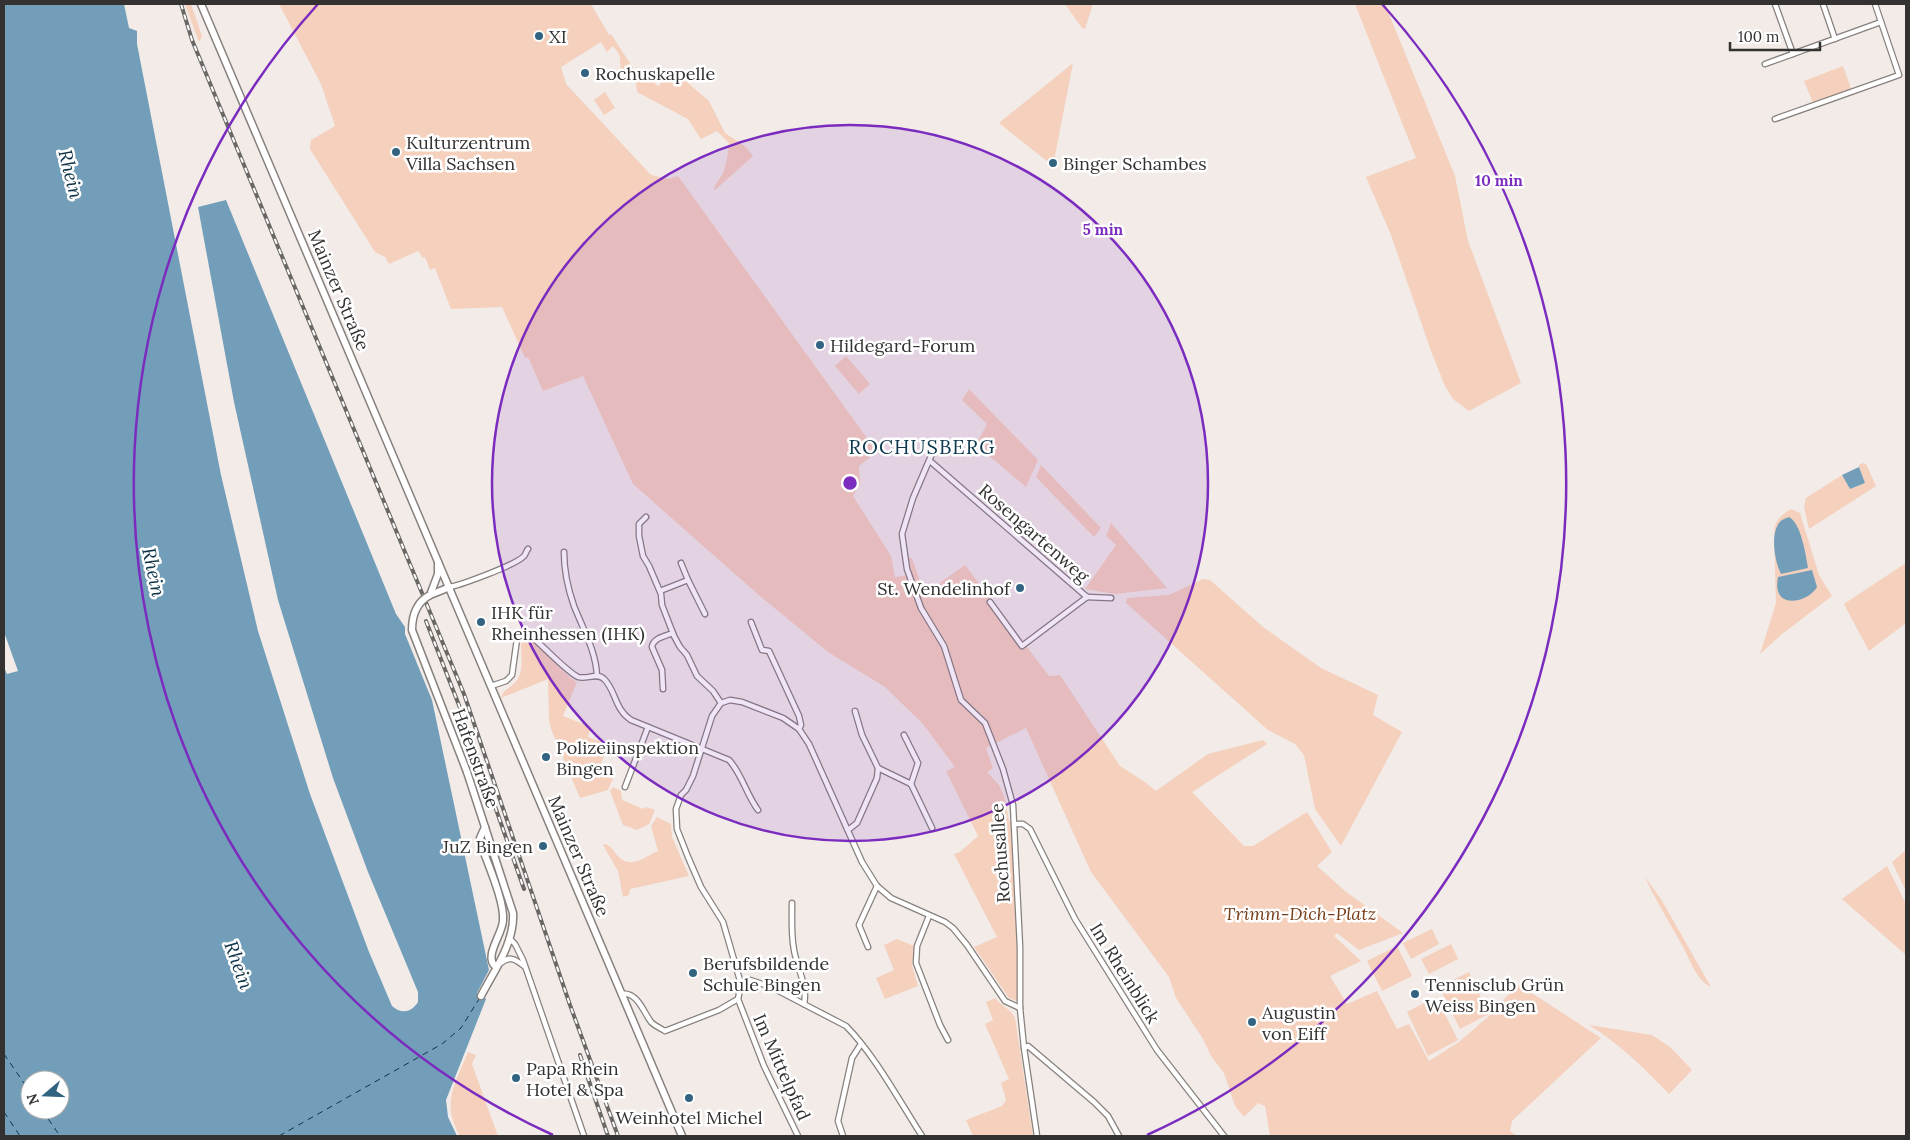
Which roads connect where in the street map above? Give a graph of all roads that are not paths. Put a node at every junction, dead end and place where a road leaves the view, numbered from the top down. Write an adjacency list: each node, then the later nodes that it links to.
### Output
1 (201, 4): 15 (main road, Mainzer Straße)
2 (1775, 4): 7 (street)
3 (1823, 4): 6 (street)
4 (1875, 4): 5 (street)
5 (1881, 22): 6 (street); 9 (street)
6 (1835, 39): 7 (street)
7 (1793, 54): 8 (street)
8 (1765, 64)
9 (1775, 119)
10 (934, 449): 11 (street, Rochusallee)
11 (930, 461): 21 (street, Rosengartenweg); 40 (street, Rochusallee)
12 (646, 518): 19 (street)
13 (528, 549): 18 (street)
14 (564, 552): 27 (street)
15 (438, 561): 18 (main road, Mainzer Straße); 20 (main road, Hafenstraße)
16 (681, 563): 17 (street)
17 (688, 580): 19 (street); 24 (street)
18 (450, 587): 20 (main road, Hafenstraße); 28 (main road, Mainzer Straße)
19 (660, 592): 26 (street)
20 (430, 595): 41 (main road, Hafenstraße, bridge)
21 (1087, 597): 22 (street); 23 (street, Rosengartenweg)
22 (1110, 598)
23 (990, 602)
24 (705, 614)
25 (751, 622): 33 (street)
26 (673, 633): 29 (street); 30 (street)
27 (598, 676): 28 (street); 32 (street)
28 (491, 686): 52 (main road, Mainzer Straße)
29 (662, 689)
30 (722, 703): 33 (street); 35 (street, Im Mittelpfad)
31 (855, 711): 36 (street)
32 (648, 727): 35 (street); 38 (street)
33 (799, 729): 43 (street)
34 (904, 735): 37 (street)
35 (700, 749): 39 (street); 51 (street, Im Mittelpfad)
36 (878, 768): 37 (street); 43 (street)
37 (911, 784): 42 (street)
38 (625, 787)
39 (758, 810)
40 (1014, 824): 56 (street, Rochusallee); 67 (street, Im Rheinblick)
41 (485, 827): 47 (main road, Hafenstraße); 49 (main road)
42 (932, 828)
43 (848, 830): 44 (street)
44 (877, 886): 46 (street); 48 (street)
45 (792, 903): 55 (street)
46 (929, 916): 56 (street); 57 (street)
47 (509, 938): 49 (main road, Hafenstraße); 50 (street)
48 (868, 947)
49 (496, 967): 50 (street); 53 (main road, Hafenstraße)
50 (525, 967): 60 (street)
51 (741, 984): 54 (street, Im Mittelpfad); 55 (street)
52 (621, 994): 54 (street); 61 (main road, Mainzer Straße)
53 (481, 996)
54 (738, 999): 62 (street, Im Mittelpfad)
55 (804, 1004): 58 (street)
56 (1020, 1008): 59 (street, Rochusallee)
57 (948, 1040)
58 (861, 1044): 63 (street); 64 (street)
59 (1024, 1048): 65 (street, Rochusallee); 66 (street)
60 (584, 1136)
61 (682, 1136)
62 (798, 1136)
63 (843, 1136)
64 (922, 1136)
65 (1037, 1136)
66 (1119, 1136)
67 (1224, 1136)

